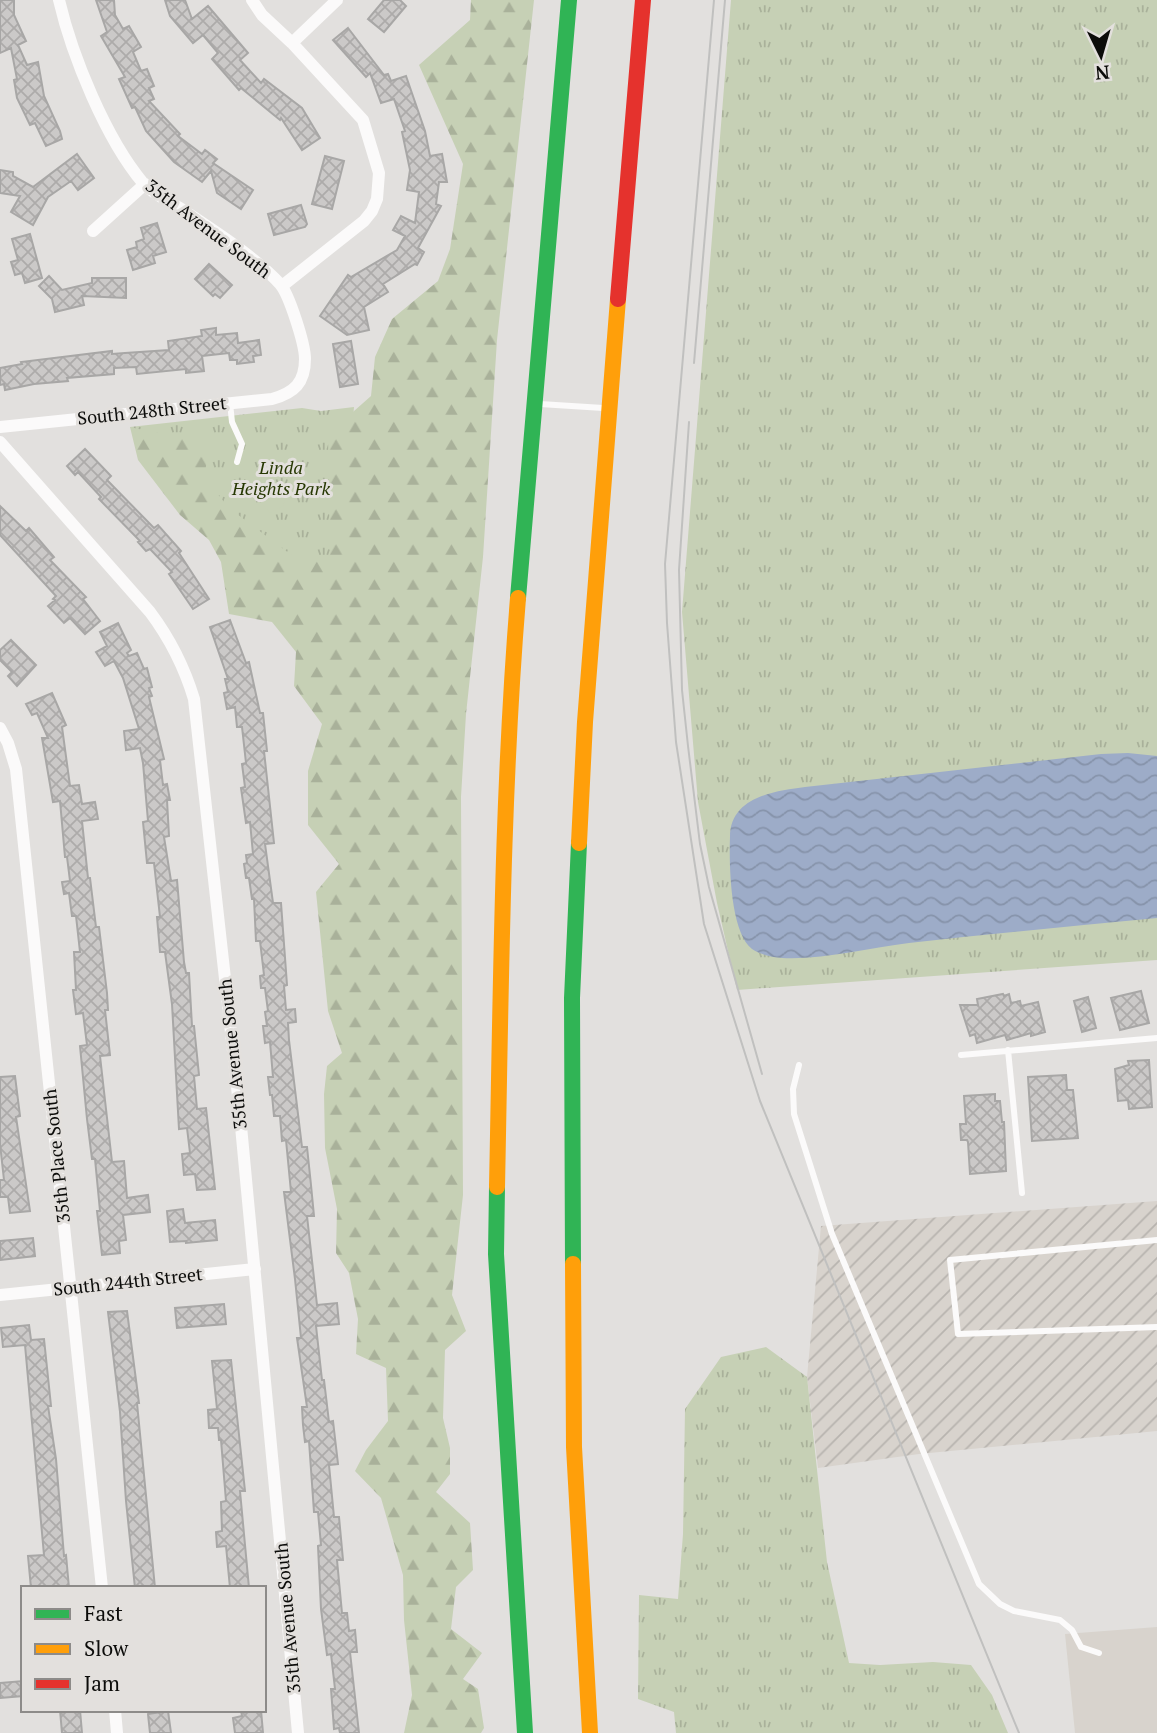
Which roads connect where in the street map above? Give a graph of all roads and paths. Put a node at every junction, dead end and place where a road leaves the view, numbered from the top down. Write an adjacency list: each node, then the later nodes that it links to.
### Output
1 (59, 0): 7 (street, 35th Avenue South)
2 (252, 0): 6 (street)
3 (337, 0): 6 (street)
4 (569, 0): 12 (highway)
5 (643, 0): 13 (highway)
6 (292, 43): 9 (street)
7 (145, 184): 8 (street); 9 (street, 35th Avenue South)
8 (93, 232)
9 (282, 286): 10 (street, 35th Avenue South)
10 (300, 384): 11 (street, South 248th Street)
11 (230, 403): 14 (street, South 248th Street); 16 (lane)
12 (535, 403): 13 (lane); 33 (highway)
13 (608, 408): 34 (highway)
14 (0, 427)
15 (0, 442): 24 (street, 35th Avenue South)
16 (237, 462)
17 (0, 728): 25 (street, 35th Place South)
18 (1157, 1038): 19 (lane)
19 (1008, 1050): 20 (lane); 22 (lane)
20 (961, 1055)
21 (799, 1065): 29 (lane)
22 (1022, 1193)
23 (1157, 1240): 27 (lane)
24 (256, 1269): 25 (street, South 244th Street); 32 (street, 35th Avenue South)
25 (72, 1288): 26 (street, South 244th Street); 28 (street, 35th Place South)
26 (0, 1296)
27 (1157, 1327)
28 (102, 1586)
29 (1099, 1653)
30 (115, 1712): 31 (street)
31 (117, 1733)
32 (298, 1733)
33 (525, 1733)
34 (590, 1733)

